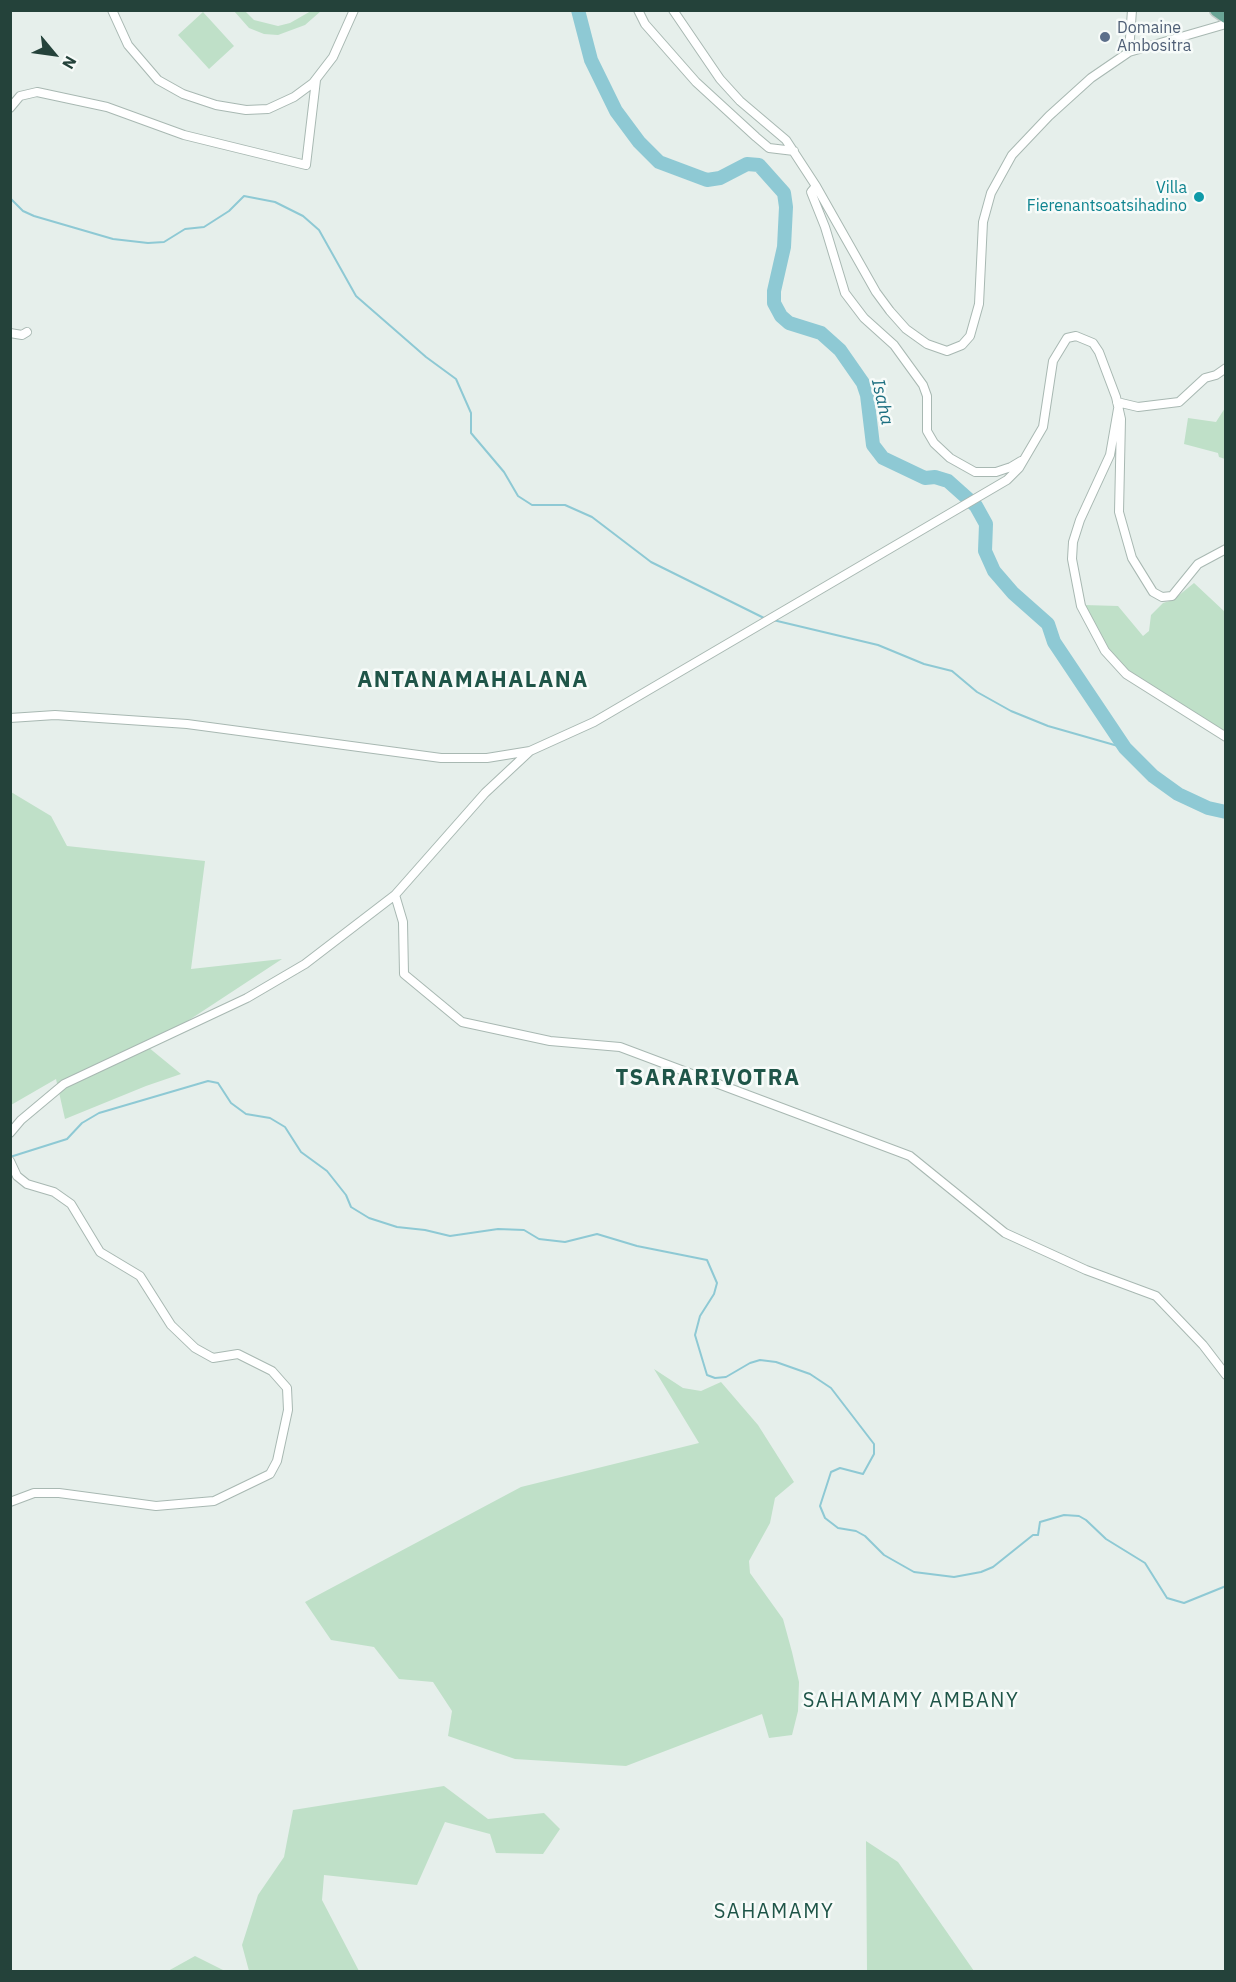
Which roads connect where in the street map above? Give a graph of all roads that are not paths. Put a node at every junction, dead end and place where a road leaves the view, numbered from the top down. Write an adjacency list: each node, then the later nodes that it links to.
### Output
1 (112, 10): 10 (street)
2 (354, 10): 10 (street)
3 (638, 10): 12 (street)
4 (673, 10): 12 (street)
5 (1132, 10): 9 (street)
6 (1216, 10): 7 (main road)
7 (1226, 17)
8 (1226, 24): 9 (street)
9 (1129, 52): 13 (street)
10 (316, 80): 11 (street)
11 (10, 108)
12 (794, 151): 13 (street)
13 (816, 186): 18 (street)
14 (27, 332): 15 (street)
15 (10, 333)
16 (1226, 368): 17 (street)
17 (1118, 405): 18 (street); 19 (street); 21 (street)
18 (1025, 458): 22 (street)
19 (1226, 549)
20 (10, 718): 22 (street)
21 (1226, 737)
22 (530, 751): 23 (street)
23 (395, 895): 24 (street); 27 (street)
24 (10, 1133)
25 (10, 1161): 26 (street)
26 (11, 1166): 28 (street)
27 (1226, 1375)
28 (10, 1502)

